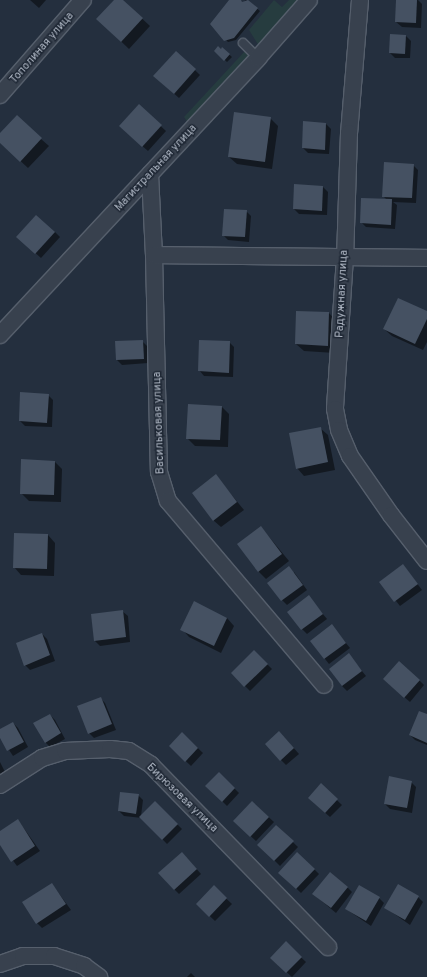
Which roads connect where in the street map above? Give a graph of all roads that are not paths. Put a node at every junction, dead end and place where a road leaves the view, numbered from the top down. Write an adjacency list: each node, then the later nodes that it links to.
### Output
1 (83, 0): 6 (street, Тополиная улица)
2 (309, 0): 5 (street, Магистральная улица)
3 (360, 0): 9 (street, Радужная улица)
4 (243, 43): 5 (lane)
5 (258, 58): 7 (street, Магистральная улица)
6 (0, 95)
7 (150, 174): 8 (street, Васильковая улица); 11 (street, Магистральная улица)
8 (154, 255): 9 (street); 13 (street, Васильковая улица)
9 (345, 257): 10 (street); 12 (street, Радужная улица)
10 (427, 258)
11 (0, 335)
12 (427, 561)
13 (324, 685)
14 (0, 785): 15 (street, Бирюзовая улица)
15 (328, 947)
16 (0, 964): 17 (street)
17 (99, 977)

